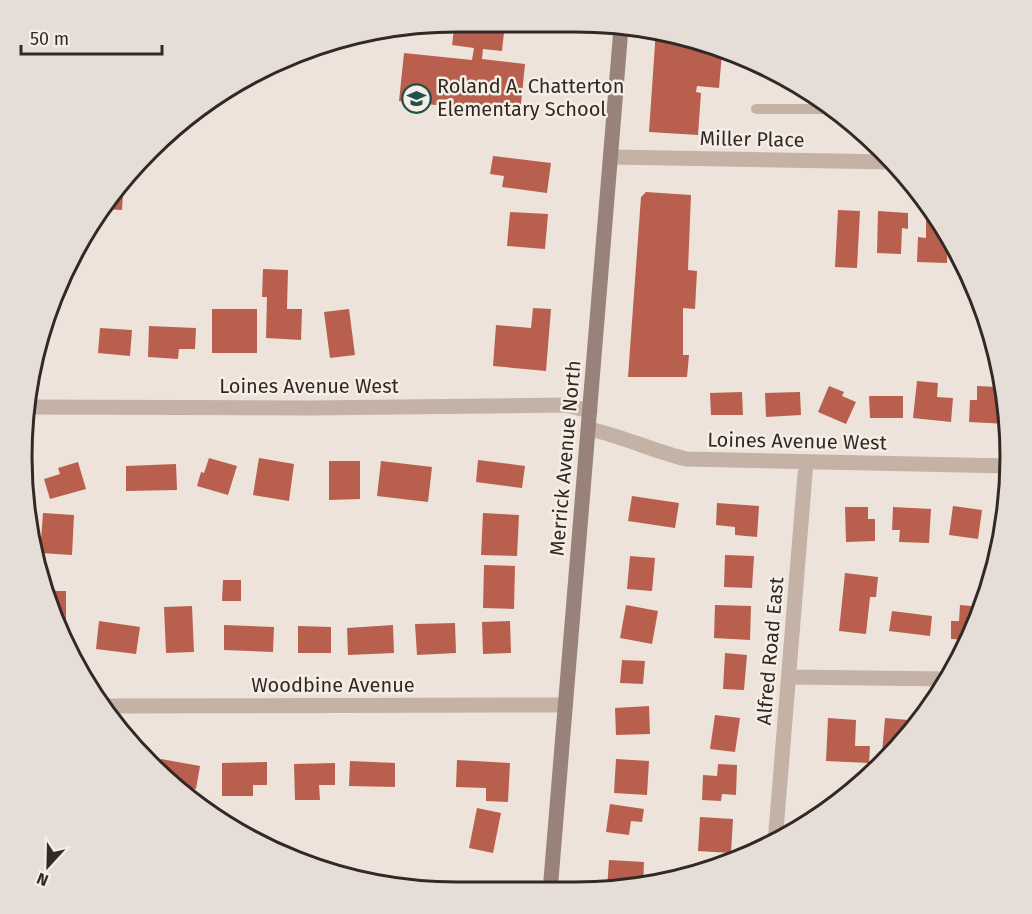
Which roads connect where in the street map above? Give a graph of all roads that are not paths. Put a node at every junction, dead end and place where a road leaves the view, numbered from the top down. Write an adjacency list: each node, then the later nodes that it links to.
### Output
1 (621, 34): 4 (main road, Merrick Avenue North)
2 (756, 109): 3 (lane)
3 (820, 109)
4 (611, 157): 5 (street, Miller Place); 7 (main road, Merrick Avenue North)
5 (882, 162)
6 (34, 407): 7 (street, Loines Avenue West)
7 (591, 411): 8 (main road, Merrick Avenue North)
8 (589, 429): 9 (street, Loines Avenue West); 13 (main road, Merrick Avenue North)
9 (806, 462): 10 (street, Loines Avenue West); 11 (street, Alfred Road East)
10 (1000, 466)
11 (789, 677): 12 (street); 15 (street, Alfred Road East)
12 (938, 679)
13 (565, 705): 14 (street, Woodbine Avenue); 16 (main road, Merrick Avenue North)
14 (112, 706)
15 (776, 832)
16 (551, 882)

